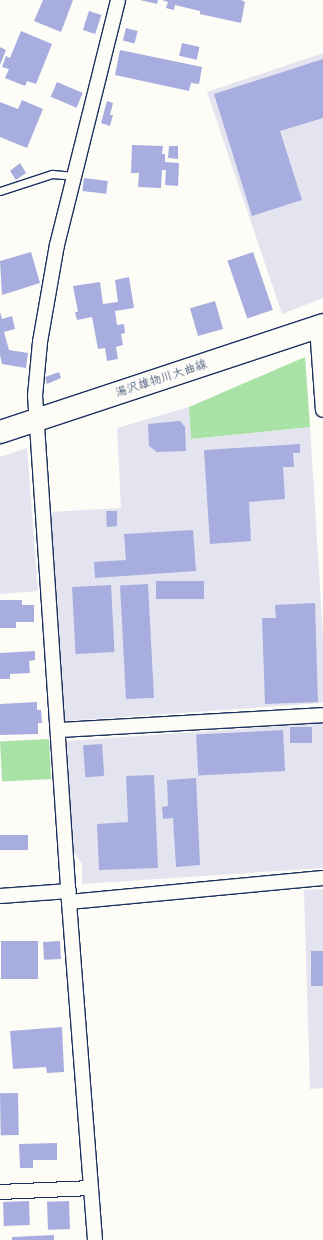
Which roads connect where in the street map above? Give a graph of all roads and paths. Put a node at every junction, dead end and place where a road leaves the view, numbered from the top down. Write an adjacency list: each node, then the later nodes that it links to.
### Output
1 (118, 0): 2 (street)
2 (74, 176): 3 (lane); 6 (street)
3 (0, 191)
4 (320, 326): 5 (street); 6 (main road, 湯沢雄物川大曲線)
5 (323, 410)
6 (36, 420): 7 (main road, 湯沢雄物川大曲線); 9 (street)
7 (0, 432)
8 (323, 715): 9 (street)
9 (58, 730): 12 (street)
10 (323, 878): 12 (street)
11 (0, 896): 12 (street)
12 (69, 897): 13 (street)
13 (90, 1188): 14 (street); 15 (street)
14 (0, 1192)
15 (95, 1240)

